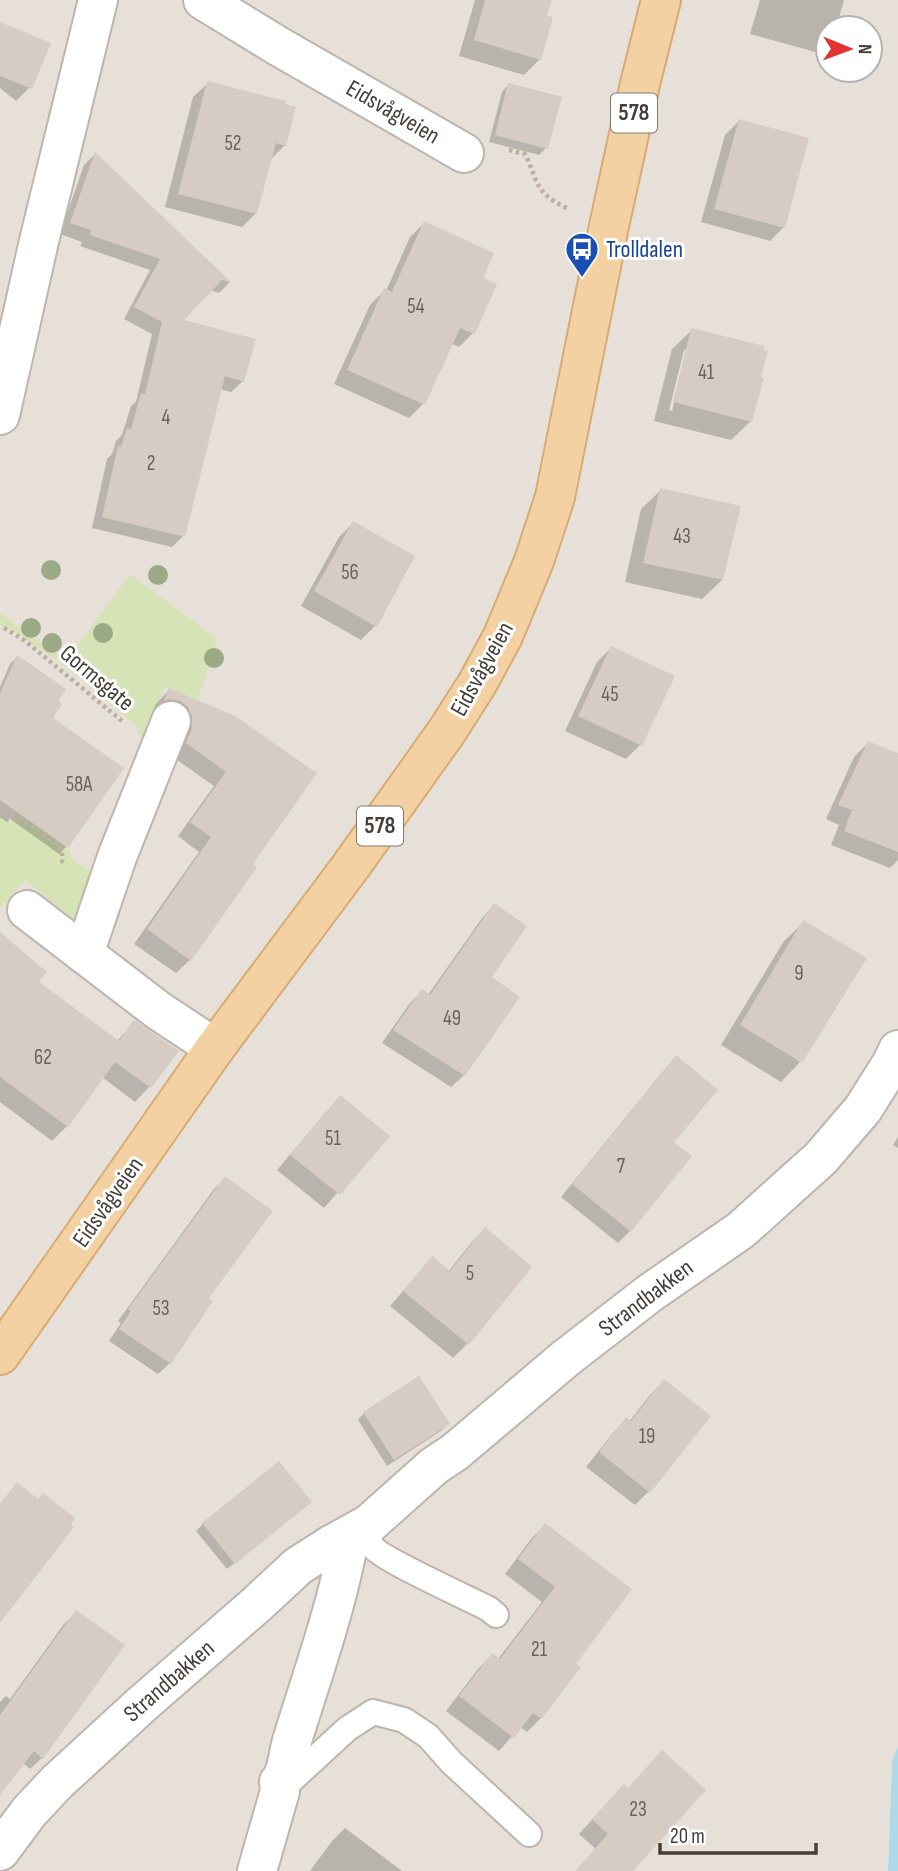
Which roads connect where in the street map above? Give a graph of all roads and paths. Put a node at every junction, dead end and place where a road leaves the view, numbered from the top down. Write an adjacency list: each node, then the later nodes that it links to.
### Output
1 (99, 0): 6 (street)
2 (203, 0): 4 (street, Eidsvågveien)
3 (661, 0): 5 (main road, Eidsvågveien / 578)
4 (464, 153): 5 (path, Eidsvågveien)
5 (609, 226): 14 (main road, Eidsvågveien / 578)
6 (0, 415)
7 (4, 628): 9 (path, Gormsgate)
8 (171, 720): 9 (street)
9 (154, 768): 13 (street)
10 (0, 810): 11 (path)
11 (62, 852)
12 (27, 910): 13 (street)
13 (84, 954): 14 (street)
14 (215, 1048): 16 (main road, Eidsvågveien / 578)
15 (898, 1050): 17 (street, Strandbakken)
16 (0, 1355)
17 (369, 1524): 18 (street, Strandbakken); 19 (lane)
18 (331, 1545): 20 (street); 22 (street, Strandbakken)
19 (496, 1615)
20 (280, 1791): 21 (lane); 24 (street)
21 (530, 1834)
22 (9, 1839): 23 (lane, Strandbakken)
23 (6, 1871)
24 (257, 1871)

